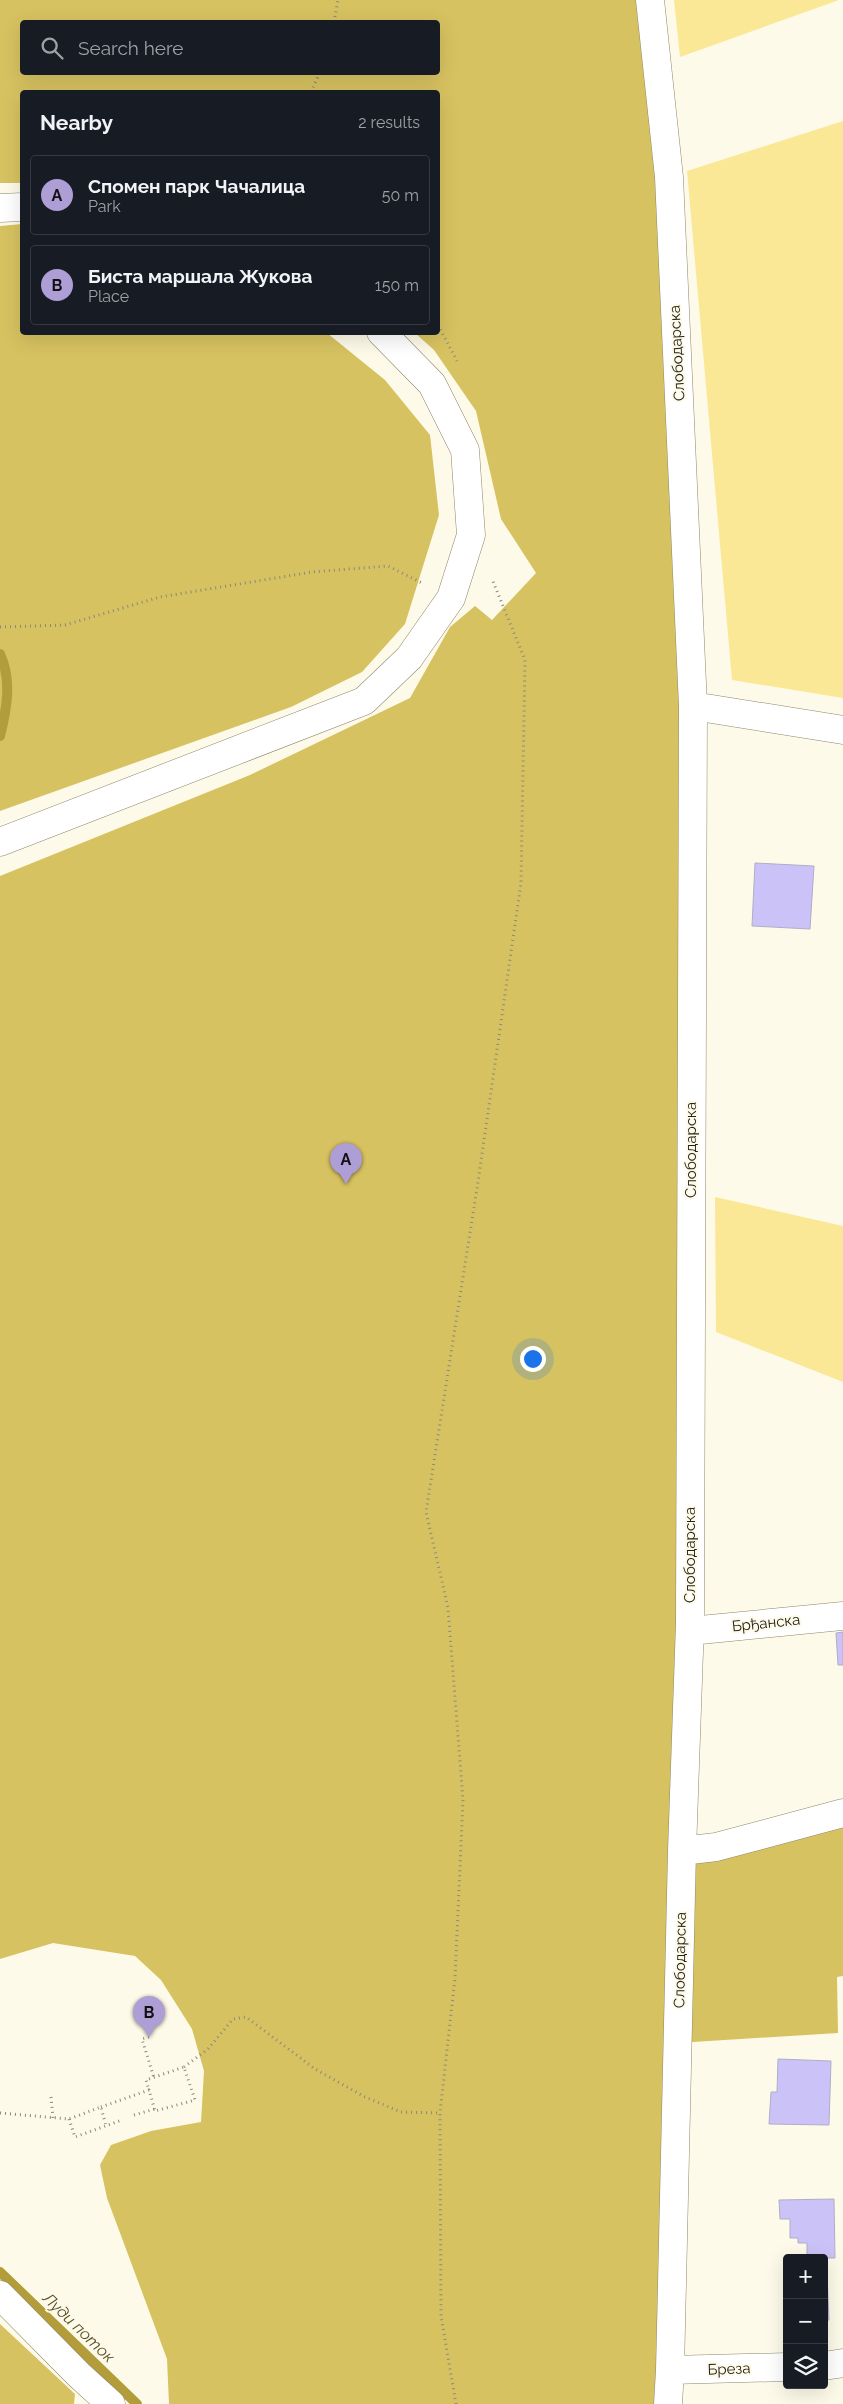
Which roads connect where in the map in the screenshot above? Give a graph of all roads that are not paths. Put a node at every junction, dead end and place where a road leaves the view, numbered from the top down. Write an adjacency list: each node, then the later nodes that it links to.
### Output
1 (650, 0): 5 (street, Слободарска)
2 (20, 207): 3 (street)
3 (0, 208)
4 (384, 335): 7 (street)
5 (693, 706): 6 (street); 9 (street, Слободарска)
6 (843, 730)
7 (0, 842)
8 (843, 1616): 9 (street, Брђанска)
9 (690, 1631): 11 (street, Слободарска)
10 (843, 1813): 11 (street)
11 (682, 1851): 16 (street, Слободарска)
12 (0, 2295): 17 (street)
13 (843, 2363): 14 (street)
14 (828, 2365)
15 (783, 2367): 16 (street, Бреза)
16 (670, 2370): 18 (street, Слободарска)
17 (111, 2404)
18 (668, 2404)

